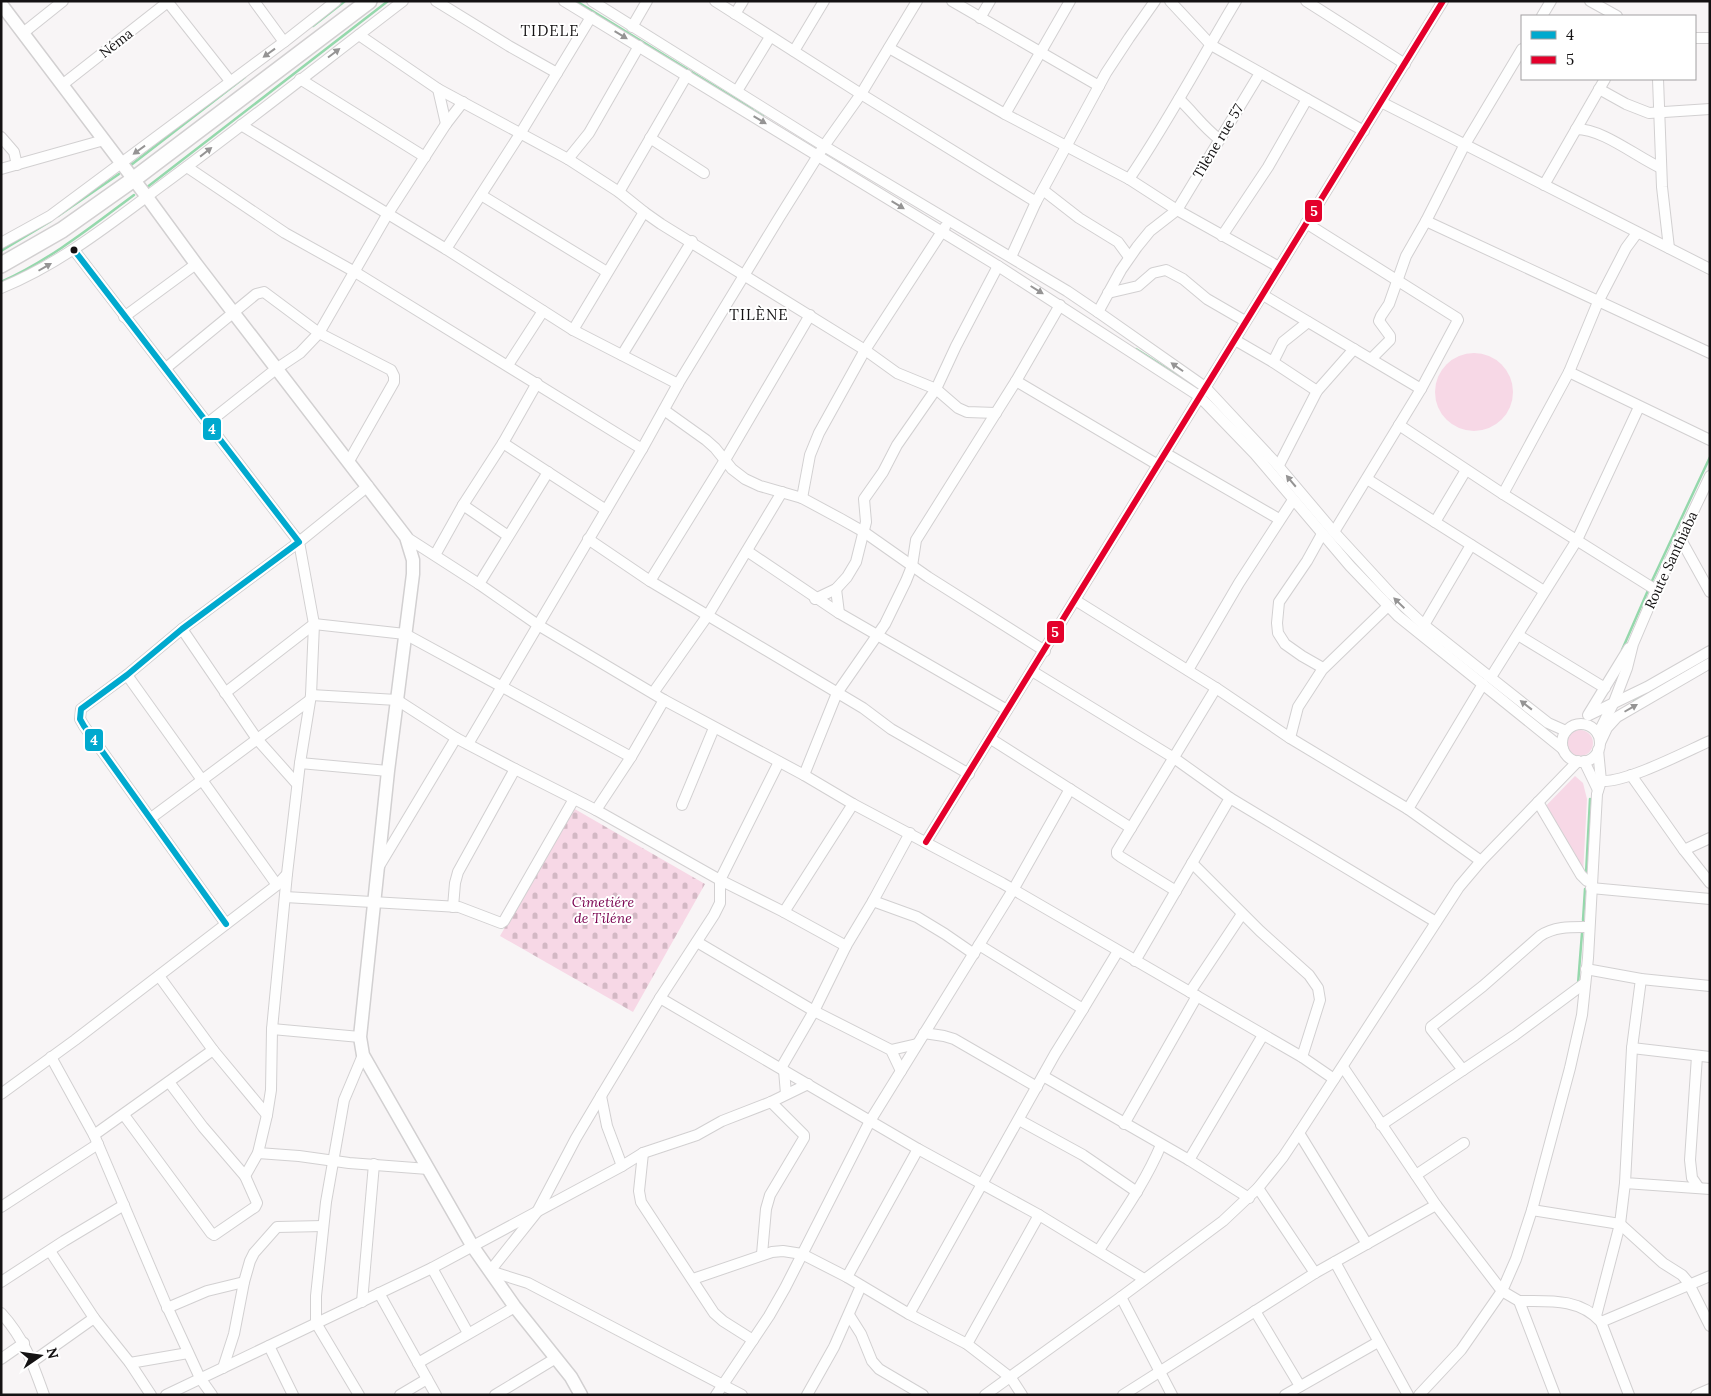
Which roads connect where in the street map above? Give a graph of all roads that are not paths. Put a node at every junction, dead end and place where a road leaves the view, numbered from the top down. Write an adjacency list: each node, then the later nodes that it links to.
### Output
1 (63, 1): 32 (street)
2 (254, 1): 37 (street)
3 (336, 1): 37 (street)
4 (369, 1): 87 (highway)
5 (403, 1): 33 (street)
6 (436, 1): 45 (street)
7 (564, 1): 29 (street)
8 (592, 1): 31 (street)
9 (647, 1): 31 (street)
10 (715, 1): 26 (street)
11 (743, 1): 26 (street)
12 (824, 1): 41 (street)
13 (917, 1): 40 (street)
14 (952, 1): 30 (street)
15 (990, 1): 30 (street)
16 (1070, 1): 43 (street)
17 (1155, 1): 53 (street)
18 (1170, 1): 38 (street)
19 (1236, 1): 38 (street)
20 (1306, 1): 44 (street)
21 (1443, 1): 44 (street)
22 (1551, 1): 27 (street)
23 (1590, 1): 28 (street)
24 (168, 2): 51 (street); 52 (street, Néma)
25 (1, 4): 32 (main road)
26 (734, 14): 34 (street)
27 (1543, 15)
28 (1616, 15)
29 (591, 17): 39 (street, one-way to 39); 45 (street)
30 (980, 18): 43 (street)
31 (632, 27): 56 (street)
32 (23, 33): 52 (main road)
33 (359, 35): 48 (street, one-way to 33); 54 (street)
34 (770, 37): 41 (street); 56 (street)
35 (1696, 38): 36 (street)
36 (1710, 38)
37 (284, 42): 51 (street, one-way to 51)
38 (1211, 45): 46 (street); 59 (street)
39 (638, 46): 47 (street); 79 (street)
40 (889, 48): 57 (street); 64 (street)
41 (794, 51): 57 (street)
42 (1521, 51): 75 (street)
43 (1041, 53): 53 (street); 64 (street)
44 (1405, 64): 61 (street)
45 (556, 73): 69 (street)
46 (1260, 73): 58 (street); 72 (street, Tilène rue 57)
47 (687, 76): 71 (street); 77 (street, one-way to 77)
48 (300, 79): 66 (street); 78 (street)
49 (1604, 80): 55 (street)
50 (1658, 80): 63 (street)
51 (230, 81): 80 (street, one-way to 80)
52 (62, 85): 73 (main road)
53 (1099, 86): 76 (street)
54 (438, 89): 60 (street); 65 (street)
55 (1599, 89): 63 (street); 67 (street)
56 (737, 91): 74 (street)
57 (861, 94): 74 (street); 93 (street)
58 (1307, 99): 68 (street); 102 (street)
59 (1179, 100): 72 (street); 86 (street)
60 (463, 102): 65 (street); 69 (street)
61 (1381, 102): 68 (street); 75 (street)
62 (1710, 109): 63 (street)
63 (1659, 113): 83 (street)
64 (1005, 114): 76 (street)
65 (446, 124): 78 (street)
66 (241, 125): 82 (street, one-way to 66); 96 (street)
67 (1576, 129): 83 (street); 88 (street)
68 (1364, 131): 99 (street)
69 (520, 134): 79 (street); 91 (street)
70 (1, 136): 81 (street)
71 (650, 138): 85 (street); 90 (street)
72 (1219, 138): 94 (street, Tilène rue 57)
73 (104, 140): 80 (main road); 81 (street)
74 (824, 146): 77 (street); 97 (street)
75 (1464, 146): 88 (street); 98 (street)
76 (1065, 147): 86 (street); 89 (street)
77 (819, 156): 100 (street, one-way to 100); 117 (street)
78 (425, 157): 96 (street)
79 (568, 159): 90 (street)
80 (121, 162): 87 (main road); 103 (street)
81 (17, 164): 84 (street)
82 (187, 167): 92 (street); 115 (street)
83 (1661, 168): 105 (street)
84 (1, 169)
85 (704, 173)
86 (1129, 179): 94 (street)
87 (134, 180): 92 (main road); 111 (highway)
88 (1544, 185): 101 (street)
89 (1043, 190): 93 (street); 109 (street)
90 (619, 192): 95 (street)
91 (481, 194): 106 (street); 116 (street)
92 (147, 197): 107 (street); 110 (main road)
93 (1036, 202): 108 (street)
94 (1177, 210): 102 (street); 109 (street)
95 (644, 212): 104 (street); 116 (street)
96 (387, 215): 106 (street); 115 (street)
97 (948, 220): 100 (street); 108 (street)
98 (1426, 221): 118 (street); 122 (street)
99 (1306, 223): 113 (street); 118 (street)
100 (942, 232): 112 (street); 135 (street)
101 (1637, 233): 105 (street); 122 (street)
102 (1222, 236): 113 (street)
103 (2, 240)
104 (692, 241): 117 (street); 137 (street)
105 (1669, 248): 114 (street)
106 (446, 249): 124 (street)
107 (74, 250): 119 (street, one-way to 107); 128 (street)
108 (1011, 257): 126 (street)
109 (1129, 257): 120 (street)
110 (196, 264): 125 (main road); 128 (street)
111 (1, 265)
112 (998, 266): 123 (street, one-way to 123); 147 (street)
113 (1279, 268): 121 (street)
114 (1710, 269)
115 (355, 272): 132 (street); 140 (street)
116 (607, 272): 131 (street)
117 (744, 275): 127 (street); 146 (street)
118 (1398, 281): 138 (street); 148 (street)
119 (1, 288)
120 (1108, 293): 126 (street); 129 (street)
121 (1263, 294): 129 (street); 130 (street)
122 (1598, 302): 136 (street); 143 (street)
123 (1060, 305): 144 (street); 150 (street)
124 (543, 311): 131 (street); 140 (street)
125 (233, 312): 132 (street); 141 (street); 142 (main road)
126 (1098, 312): 150 (street, one-way to 126)
127 (810, 315): 135 (street); 160 (street)
128 (124, 317): 141 (street)
129 (1245, 321): 133 (street)
130 (1308, 322): 134 (street); 139 (street)
131 (573, 330): 137 (street)
132 (319, 333): 142 (street); 161 (street)
133 (1235, 340): 139 (street); 150 (street)
134 (1354, 349): 138 (street); 149 (street)
135 (865, 350): 147 (street); 171 (street)
136 (1710, 354)
137 (622, 355): 146 (street)
138 (1371, 359): 148 (street)
139 (1273, 362): 149 (street)
140 (508, 365): 145 (street)
141 (166, 368): 154 (street)
142 (276, 369): 154 (street); 161 (main road)
143 (1569, 372): 151 (street); 170 (street)
144 (1016, 381): 153 (street); 162 (street)
145 (537, 383): 157 (street); 158 (street)
146 (678, 384): 152 (street)
147 (936, 389): 153 (street); 177 (street)
148 (1421, 389): 155 (street)
149 (1317, 391): 163 (street)
150 (1202, 392): 159 (street); 163 (street); 172 (street)
151 (1639, 407): 156 (street); 184 (street)
152 (664, 410): 158 (street); 160 (street)
153 (996, 413): 189 (street)
154 (208, 423): 185 (street)
155 (1399, 425): 164 (street); 166 (street)
156 (1710, 440)
157 (503, 443): 165 (street); 173 (street)
158 (642, 449): 174 (street)
159 (1165, 453): 162 (street); 175 (street)
160 (725, 460): 169 (street); 190 (street)
161 (349, 461): 168 (main road)
162 (1158, 465): 197 (street)
163 (1279, 465): 178 (street, one-way to 163)
164 (1466, 470): 170 (street); 176 (street)
165 (548, 472): 174 (street); 180 (street)
166 (1367, 479): 176 (street); 178 (street)
167 (1708, 484): 182 (street, Route Santhiaba)
168 (368, 486): 181 (main road); 185 (street)
169 (782, 492): 171 (street); 187 (street)
170 (1503, 494): 184 (street)
171 (802, 498): 177 (street)
172 (1294, 500): 175 (street); 179 (street)
173 (463, 506): 180 (street); 188 (street)
174 (606, 510): 183 (street)
175 (1279, 519): 213 (street)
176 (1435, 522): 186 (street)
177 (864, 532): 189 (street); 192 (street)
178 (1334, 532): 203 (street, one-way to 178)
179 (1322, 534): 198 (street); 212 (street)
180 (508, 536): 191 (street)
181 (406, 537): 188 (street); 205 (main road)
182 (1680, 538): 194 (street, Route Santhiaba); 195 (street)
183 (588, 539): 190 (street); 202 (street)
184 (1577, 540): 193 (street); 194 (street)
185 (299, 542): 201 (street); 204 (street)
186 (1471, 545): 193 (street); 203 (street)
187 (747, 551): 196 (street); 200 (street)
188 (435, 556): 191 (street)
189 (912, 566): 206 (street); 209 (street)
190 (650, 581): 200 (street)
191 (479, 584): 202 (street)
192 (836, 590): 196 (street); 199 (street)
193 (1544, 590): 207 (street)
194 (1656, 590): 208 (street, Route Santhiaba)
195 (1710, 592)
196 (815, 599): 199 (street)
197 (1075, 600): 209 (street); 213 (street)
198 (1388, 606): 212 (street); 216 (street)
199 (839, 614): 206 (street)
200 (708, 615): 221 (street); 222 (street)
201 (314, 624): 205 (street); 220 (street); 223 (street)
202 (538, 625): 217 (street); 221 (street)
203 (1424, 625): 216 (street)
204 (182, 629): 215 (street); 220 (street)
205 (405, 634): 217 (street); 224 (main road)
206 (877, 635): 222 (street); 227 (street)
207 (1518, 635): 216 (street); 219 (street)
208 (1633, 644): 219 (street, Route Santhiaba); 226 (street, Route Santhiaba)
209 (1044, 651): 214 (street)
210 (1710, 651): 226 (street)
211 (1710, 663): 237 (street, one-way to 211)
212 (1323, 668): 234 (street)
213 (1188, 670): 218 (street)
214 (1032, 671): 227 (street); 241 (street)
215 (127, 675): 251 (street); 262 (street)
216 (1487, 681): 231 (street, one-way to 216); 239 (street); 261 (street)
217 (500, 687): 238 (street); 240 (street)
218 (1216, 688): 234 (street); 241 (street)
219 (1605, 688): 228 (street, Route Santhiaba)
220 (225, 693): 232 (street)
221 (653, 693): 225 (street)
222 (837, 693): 247 (street); 248 (street)
223 (310, 698): 224 (street); 232 (street); 244 (street)
224 (397, 700): 233 (street); 246 (main road)
225 (664, 700): 230 (street); 240 (street)
226 (1614, 702): 228 (street); 237 (street, Route Santhiaba)
227 (1007, 710): 235 (street)
228 (1589, 715): 229 (street, Route Santhiaba)
229 (1579, 724): 231 (street); 237 (street)
230 (714, 728): 243 (street); 259 (street)
231 (1566, 731): 239 (street)
232 (257, 738): 251 (street); 252 (street)
233 (456, 738): 238 (street); 270 (street)
234 (1290, 738): 261 (street)
235 (991, 739): 247 (street); 254 (street)
236 (1710, 741): 249 (street)
237 (1598, 743): 242 (street); 253 (street)
238 (468, 744): 245 (street)
239 (1565, 752): 242 (street); 250 (street)
240 (631, 757): 260 (street)
241 (1174, 758): 255 (street); 263 (street)
242 (1581, 761): 250 (street); 253 (street)
243 (780, 762): 248 (street); 272 (street)
244 (300, 763): 246 (street); 252 (street)
245 (514, 770): 256 (street); 282 (street)
246 (388, 771): 270 (main road)
247 (969, 774): 266 (street)
248 (804, 775): 258 (street)
249 (1631, 776): 253 (street); 267 (street)
250 (1561, 777): 257 (street)
251 (202, 780): 262 (street); 274 (street)
252 (297, 784): 271 (street)
253 (1600, 786): 275 (street)
254 (1070, 788): 263 (street); 276 (street)
255 (1230, 798): 269 (street); 285 (street)
256 (574, 799): 260 (street); 282 (street)
257 (1538, 802): 268 (street); 275 (street)
258 (853, 804): 264 (street); 283 (street)
259 (682, 805)
260 (596, 810): 272 (street)
261 (1408, 810): 268 (street)
262 (151, 818): 286 (street)
263 (1131, 828): 277 (street)
264 (910, 833): 266 (street); 280 (street)
265 (1710, 838): 267 (street)
266 (926, 842): 276 (street)
267 (1684, 850): 273 (street)
268 (1481, 860): 285 (street)
269 (1192, 863): 277 (street); 284 (street)
270 (378, 868): 281 (main road)
271 (287, 874): 274 (street); 278 (street)
272 (720, 880): 283 (street); 288 (street)
273 (1710, 883)
274 (277, 885): 286 (street)
275 (1591, 885): 279 (street); 287 (street)
276 (1013, 890): 290 (street); 291 (street)
277 (1176, 891): 292 (street)
278 (285, 897): 281 (street); 302 (street)
279 (1710, 899)
280 (874, 901): 289 (street); 290 (street)
281 (374, 904): 282 (street); 305 (main road)
282 (453, 907)
283 (784, 912): 289 (street)
284 (1242, 914): 298 (street); 313 (street)
285 (1436, 922): 315 (street)
286 (226, 924): 294 (street)
287 (1589, 927): 293 (street); 317 (street)
288 (696, 942): 299 (street); 300 (street)
289 (846, 946): 300 (street)
290 (976, 949): 301 (street); 303 (street)
291 (1118, 951): 292 (street); 301 (street)
292 (1135, 961): 298 (street)
293 (1586, 969): 295 (street); 296 (street)
294 (159, 976): 308 (street); 312 (street)
295 (1641, 979): 297 (street); 307 (street)
296 (1585, 983): 317 (street); 359 (street)
297 (1710, 986)
298 (1193, 994): 304 (street); 334 (street)
299 (660, 998): 316 (street); 328 (street)
300 (814, 1010): 309 (street); 316 (street)
301 (1083, 1010): 319 (street)
302 (272, 1029): 305 (street); 324 (street)
303 (924, 1033): 306 (street); 323 (street)
304 (1263, 1035): 313 (street); 344 (street)
305 (360, 1037): 310 (main road)
306 (917, 1044): 309 (street); 318 (street)
307 (1632, 1048): 311 (street); 350 (street)
308 (213, 1050): 321 (street); 327 (street)
309 (890, 1050): 318 (street)
310 (363, 1055): 343 (street); 347 (main road)
311 (1697, 1056): 314 (street); 353 (street)
312 (51, 1057): 325 (street); 337 (street)
313 (1302, 1057): 320 (street)
314 (1710, 1057)
315 (1343, 1067): 320 (street); 335 (street)
316 (783, 1069): 322 (street); 326 (street)
317 (1463, 1070): 335 (street)
318 (901, 1071): 333 (street)
319 (1043, 1076): 323 (street); 334 (street)
320 (1334, 1079): 336 (street)
321 (169, 1082): 330 (street); 349 (street)
322 (808, 1084): 326 (street); 333 (street)
323 (1037, 1087): 332 (street)
324 (271, 1090): 327 (street); 331 (street)
325 (1, 1094)
326 (786, 1094): 329 (street)
327 (250, 1096): 331 (street)
328 (601, 1096): 346 (street); 360 (street)
329 (771, 1102): 342 (street); 368 (street)
330 (124, 1115): 337 (street); 349 (street)
331 (267, 1116): 341 (street)
332 (1019, 1120): 351 (street); 354 (street)
333 (870, 1121): 340 (street); 369 (street)
334 (1124, 1124): 339 (street)
335 (1381, 1125): 348 (street)
336 (1299, 1133): 352 (street); 364 (street)
337 (96, 1139): 356 (street); 358 (street)
338 (1464, 1143): 348 (street)
339 (1161, 1145): 344 (street); 354 (street)
340 (918, 1149): 351 (street); 375 (street)
341 (258, 1153): 343 (street); 349 (street)
342 (643, 1153): 346 (street); 376 (street)
343 (333, 1160): 345 (street); 363 (street)
344 (1189, 1160): 355 (street)
345 (374, 1164): 347 (street); 386 (street)
346 (622, 1166): 360 (street)
347 (428, 1169): 365 (main road)
348 (1416, 1175): 357 (street)
349 (245, 1176)
350 (1625, 1183): 353 (street); 362 (street)
351 (981, 1184): 361 (street); 391 (street)
352 (1258, 1188): 355 (street); 373 (street)
353 (1705, 1188)
354 (1137, 1192): 366 (street)
355 (1249, 1198): 377 (street)
356 (124, 1205): 367 (street); 388 (street)
357 (1436, 1205): 364 (street); 382 (street)
358 (1, 1207)
359 (1532, 1210): 362 (street); 382 (street)
360 (538, 1212): 365 (street); 372 (street)
361 (1040, 1215): 366 (street); 401 (street)
362 (1620, 1224): 380 (street); 394 (street)
363 (323, 1226): 379 (street); 395 (street)
364 (1367, 1244): 370 (street)
365 (473, 1247): 371 (street); 372 (main road)
366 (1099, 1250): 377 (street)
367 (50, 1251): 378 (street); 393 (street)
368 (762, 1254): 369 (street); 376 (street)
369 (802, 1254): 375 (street); 398 (street)
370 (1335, 1262): 373 (street); 399 (street)
371 (432, 1268): 383 (street); 397 (street)
372 (490, 1271): 387 (main road); 414 (street)
373 (1315, 1273): 389 (street)
374 (1710, 1276): 380 (street)
375 (847, 1277): 381 (street)
376 (693, 1279): 398 (street)
377 (1144, 1279): 384 (street)
378 (1, 1282)
379 (244, 1282): 388 (street); 409 (street)
380 (1690, 1285): 394 (street); 396 (street)
381 (862, 1286): 391 (street); 392 (street)
382 (1502, 1291): 385 (street); 436 (street)
383 (379, 1293): 386 (street); 408 (street)
384 (1121, 1298): 410 (street); 412 (street)
385 (1519, 1301): 394 (street); 437 (street)
386 (362, 1302): 395 (street)
387 (515, 1307): 397 (street); 404 (main road)
388 (167, 1308): 403 (street)
389 (1255, 1311): 410 (street); 415 (street)
390 (1, 1313): 400 (street)
391 (909, 1314): 401 (street)
392 (849, 1315): 428 (street); 429 (street)
393 (94, 1318): 406 (street); 407 (street)
394 (1599, 1319): 438 (street)
395 (316, 1323): 402 (street); 421 (street)
396 (1710, 1326)
397 (468, 1333): 408 (street)
398 (753, 1340): 414 (street)
399 (1378, 1342): 415 (street); 435 (street)
400 (24, 1343): 405 (street); 406 (street)
401 (967, 1344): 412 (street)
402 (269, 1346): 409 (street); 420 (street)
403 (188, 1353): 407 (street); 411 (street)
404 (556, 1358): 424 (street); 425 (main road)
405 (1, 1359)
406 (32, 1362): 416 (street)
407 (130, 1363): 417 (street)
408 (418, 1363): 413 (street)
409 (223, 1368): 411 (street)
410 (1158, 1372): 432 (street); 433 (street)
411 (200, 1378): 418 (street); 419 (street)
412 (1011, 1378): 430 (street); 431 (street)
413 (427, 1379): 422 (street); 423 (street)
414 (722, 1385): 426 (street); 427 (street)
415 (1300, 1386): 434 (street)
416 (44, 1395)
417 (151, 1395)
418 (166, 1395)
419 (212, 1395)
420 (293, 1395)
421 (359, 1395)
422 (400, 1395)
423 (436, 1395)
424 (495, 1395)
425 (581, 1395)
426 (716, 1395)
427 (742, 1395)
428 (807, 1395)
429 (923, 1395)
430 (985, 1395)
431 (1022, 1395)
432 (1123, 1395)
433 (1172, 1395)
434 (1285, 1395)
435 (1408, 1395)
436 (1419, 1395)
437 (1555, 1395)
438 (1628, 1395)

